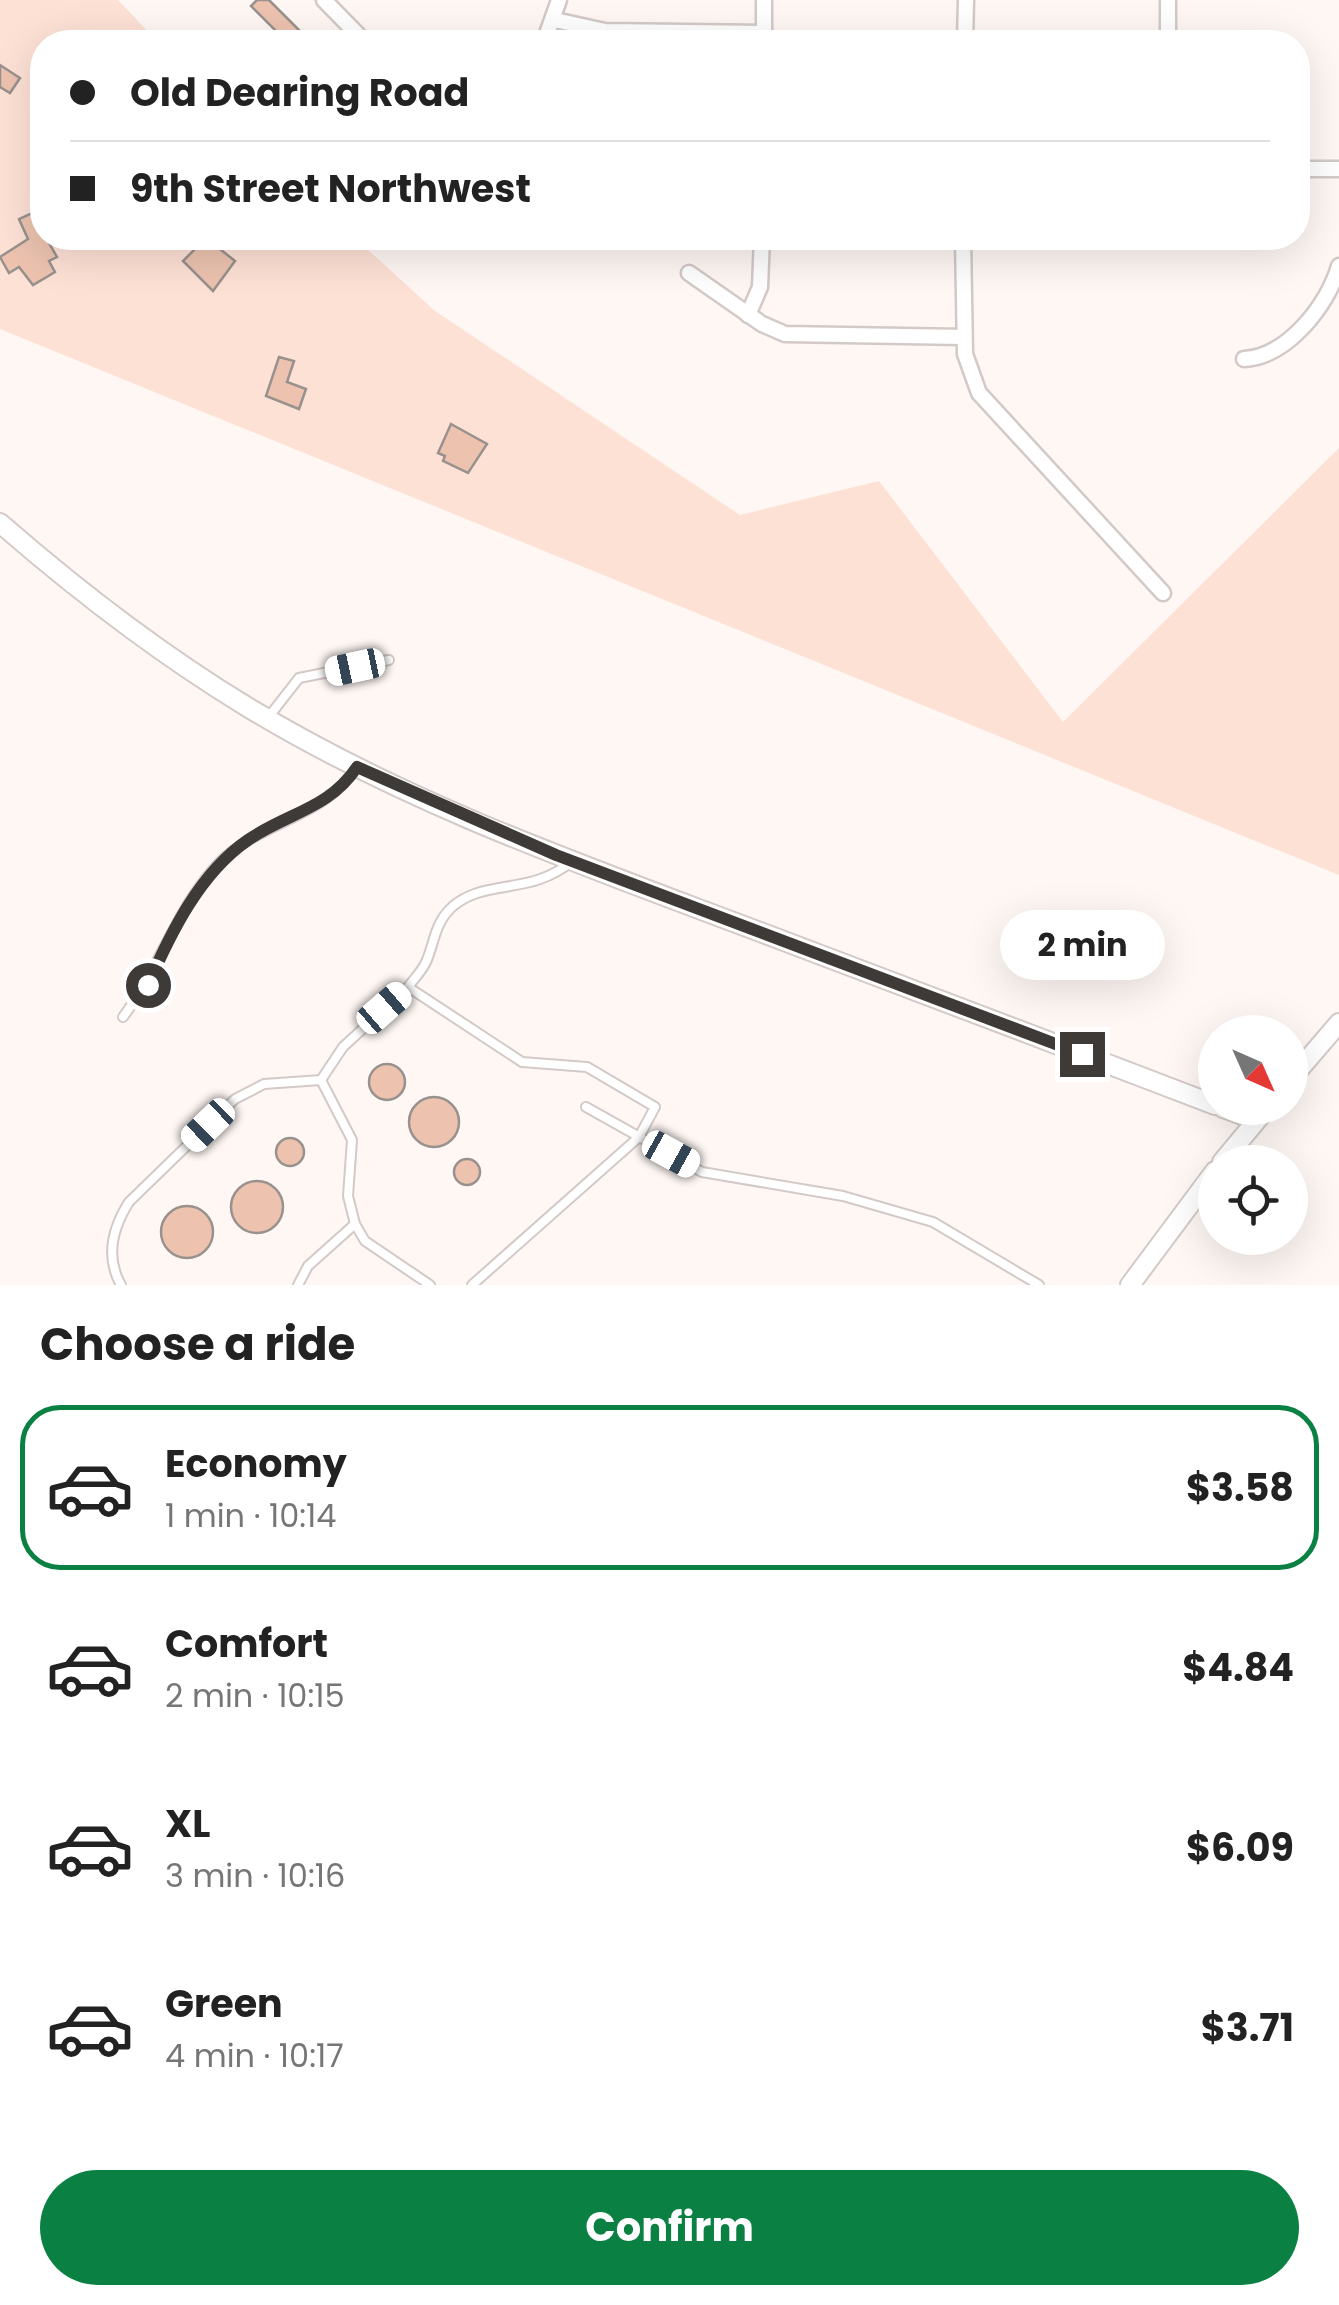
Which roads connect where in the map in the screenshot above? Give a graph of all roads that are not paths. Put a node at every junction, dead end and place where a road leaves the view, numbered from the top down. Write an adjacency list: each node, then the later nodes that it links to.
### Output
1 (324, 0): 7 (street)
2 (559, 0): 6 (street)
3 (764, 0): 10 (street)
4 (966, 0): 11 (street)
5 (1168, 0): 12 (street)
6 (555, 20): 8 (street); 9 (street)
7 (353, 30)
8 (550, 30)
9 (600, 30)
10 (764, 30)
11 (965, 30)
12 (1168, 30)
13 (1310, 169): 14 (street)
14 (1339, 169)
15 (762, 250): 19 (street)
16 (963, 250): 20 (street)
17 (1339, 266): 21 (street)
18 (689, 273): 19 (street)
19 (748, 314): 20 (street)
20 (964, 337): 23 (street)
21 (1244, 360)
22 (0, 523): 25 (street)
23 (1163, 593)
24 (390, 660): 25 (lane)
25 (267, 719): 26 (street)
26 (357, 767): 27 (street); 29 (lane)
27 (572, 861): 28 (lane); 33 (street)
28 (408, 988): 32 (lane); 36 (lane)
29 (122, 1017)
30 (1339, 1023): 31 (street)
31 (1308, 1059)
32 (321, 1080): 39 (lane); 40 (lane)
33 (1198, 1098)
34 (586, 1107): 36 (lane)
35 (1252, 1125): 37 (street)
36 (639, 1136): 43 (lane); 44 (lane)
37 (1236, 1145)
38 (1198, 1194): 45 (street)
39 (354, 1224): 41 (lane); 42 (lane)
40 (121, 1285)
41 (298, 1285)
42 (430, 1285)
43 (472, 1285)
44 (1039, 1285)
45 (1130, 1285)

